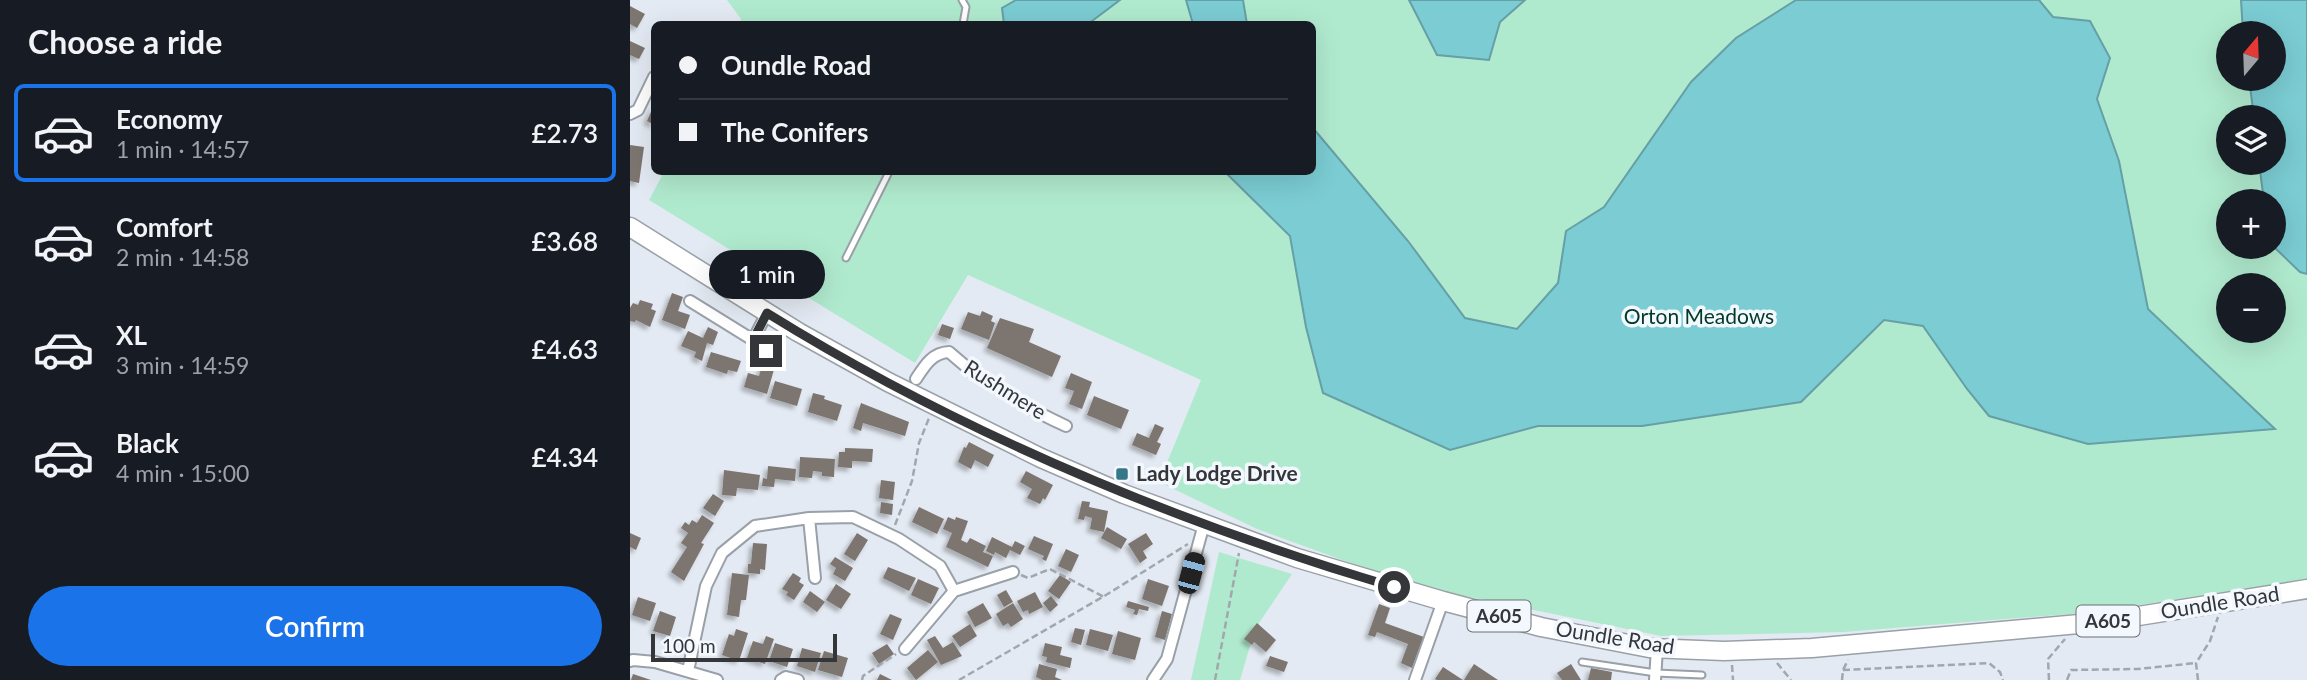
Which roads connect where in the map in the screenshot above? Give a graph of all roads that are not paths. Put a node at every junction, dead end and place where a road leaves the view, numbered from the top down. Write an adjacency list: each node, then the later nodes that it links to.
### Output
1 (962, 0): 2 (lane)
2 (964, 21)
3 (651, 83): 4 (street)
4 (630, 114)
5 (888, 175): 7 (lane)
6 (632, 233): 9 (main road, Oundle Road / A605)
7 (846, 258)
8 (690, 301): 10 (street)
9 (767, 313): 10 (street); 15 (main road, Oundle Road / A605)
10 (753, 340): 11 (street)
11 (766, 351)
12 (916, 379): 13 (street, Rushmere)
13 (1066, 426)
14 (809, 518): 17 (street); 19 (street); 25 (street)
15 (1203, 530): 20 (main road, Oundle Road / A605); 31 (street)
16 (1013, 572): 19 (street)
17 (815, 578)
18 (2307, 589): 21 (main road, Oundle Road / A605)
19 (954, 591): 22 (street)
20 (1443, 601): 21 (main road, Oundle Road / A605); 32 (street)
21 (1657, 648): 27 (street)
22 (905, 649)
23 (631, 658): 25 (street)
24 (1582, 662): 27 (lane)
25 (688, 671): 28 (street)
26 (1702, 675): 27 (lane)
27 (1655, 676)
28 (717, 680)
29 (781, 680): 30 (street)
30 (799, 680)
31 (1153, 680)
32 (1415, 680)

